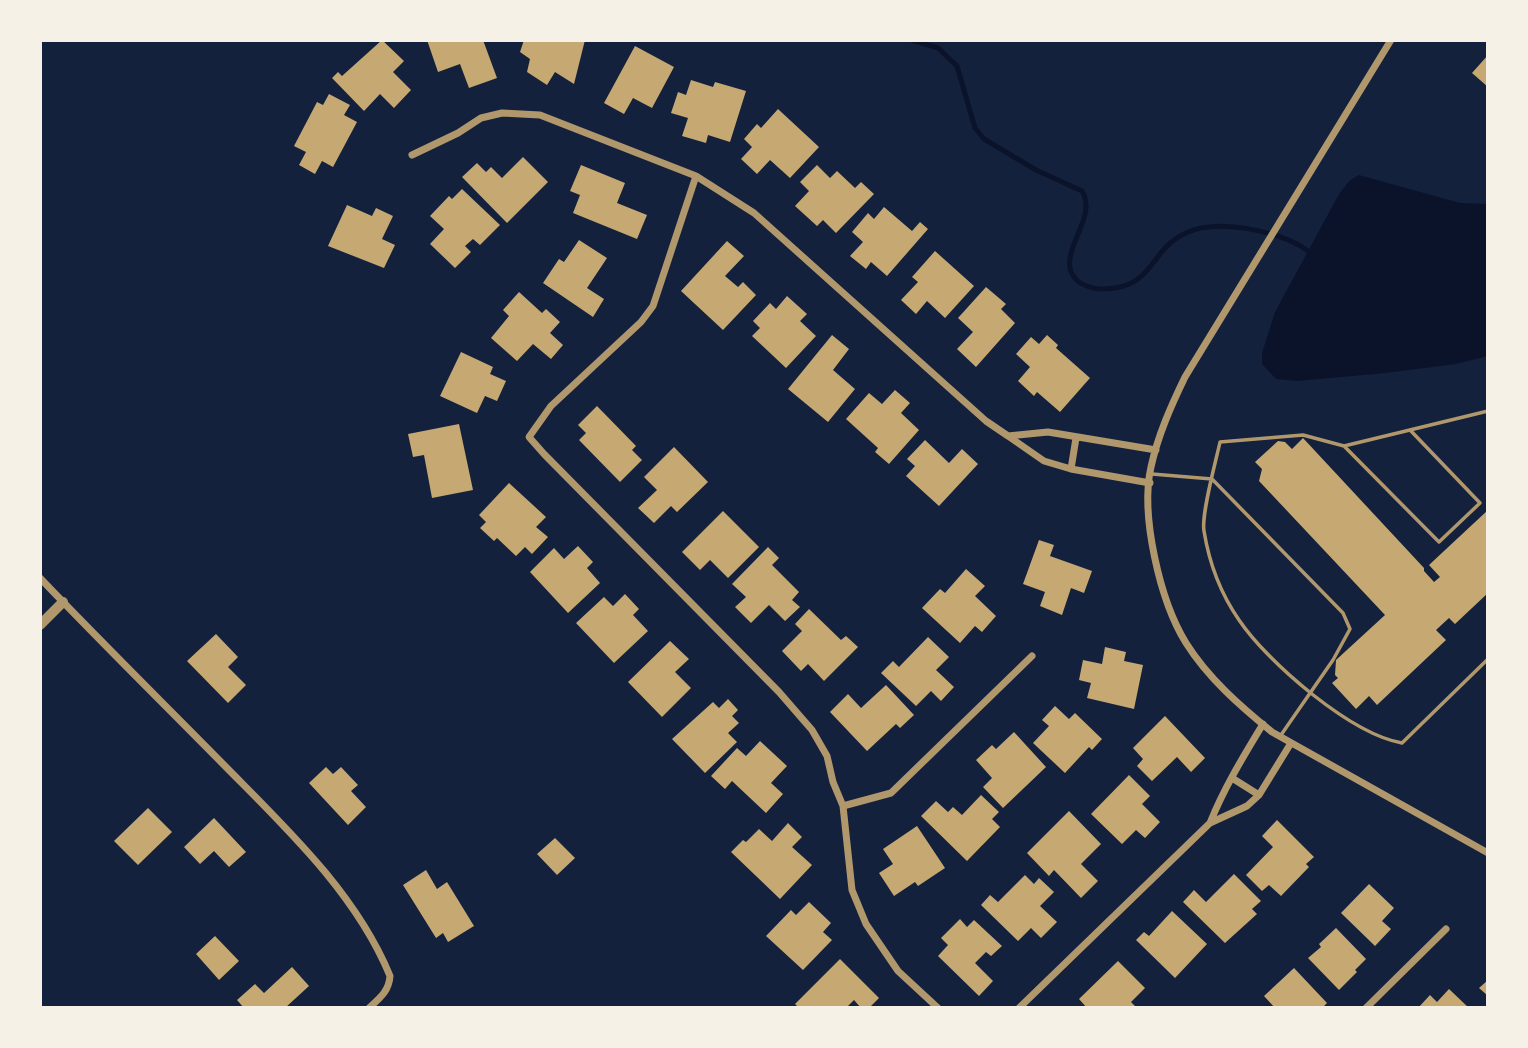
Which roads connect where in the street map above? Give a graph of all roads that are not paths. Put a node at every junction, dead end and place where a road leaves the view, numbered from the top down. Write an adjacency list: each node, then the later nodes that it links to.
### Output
1 (1391, 40): 9 (street)
2 (411, 155): 3 (street)
3 (696, 176): 6 (street); 25 (street)
4 (1488, 411): 5 (lane)
5 (1410, 431): 8 (lane); 8 (lane)
6 (1008, 436): 7 (street); 10 (street)
7 (1076, 438): 9 (street); 10 (street)
8 (1344, 446): 12 (lane)
9 (1156, 450): 11 (street)
10 (1071, 470): 13 (street)
11 (1150, 473): 12 (lane); 13 (street)
12 (1212, 480): 19 (lane); 19 (lane)
13 (1150, 483): 20 (street)
14 (40, 578): 15 (street)
15 (63, 602): 16 (street); 29 (street)
16 (40, 625)
17 (1032, 656): 25 (street)
18 (1488, 659): 19 (lane)
19 (1310, 691): 21 (lane)
20 (1263, 724): 21 (street); 23 (street)
21 (1280, 737): 22 (street)
22 (1291, 743): 24 (street); 27 (street)
23 (1232, 778): 24 (street); 26 (street)
24 (1259, 795): 26 (street)
25 (843, 806): 30 (street)
26 (1210, 823): 31 (street)
27 (1488, 853)
28 (1446, 929): 32 (street)
29 (369, 1008)
30 (938, 1008)
31 (1019, 1008)
32 (1366, 1008)

